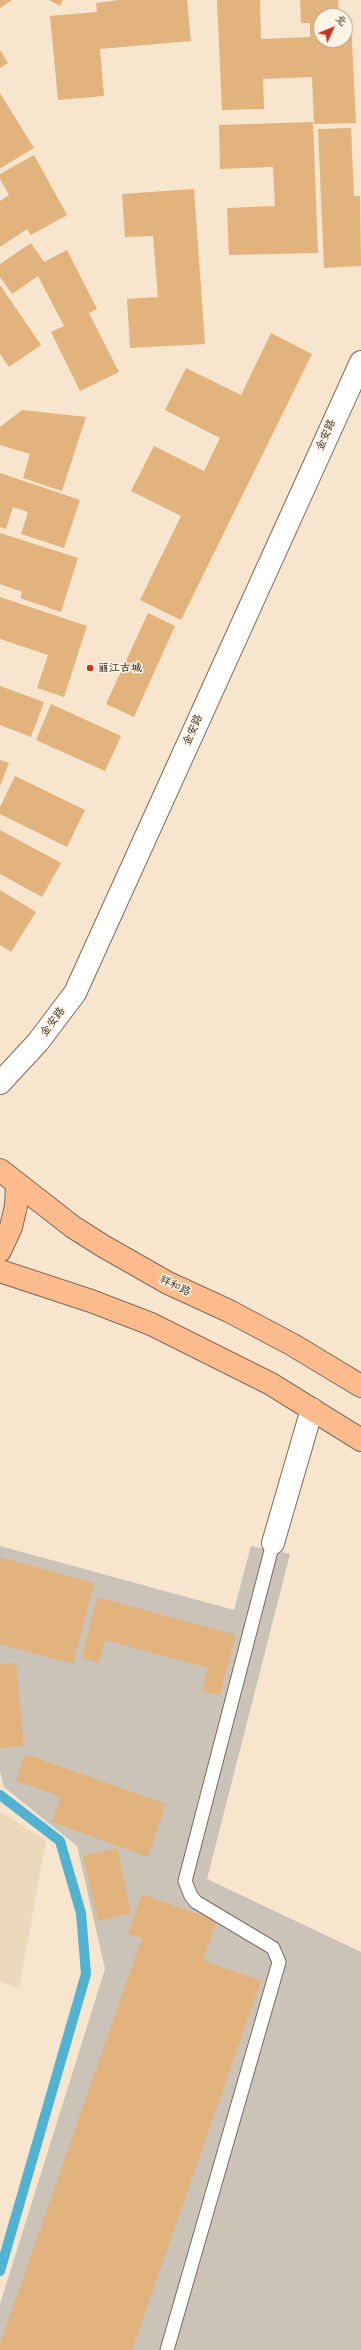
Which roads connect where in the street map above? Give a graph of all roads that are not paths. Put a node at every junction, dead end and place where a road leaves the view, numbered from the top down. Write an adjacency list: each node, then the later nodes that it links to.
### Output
1 (361, 362): 2 (street, 金安路)
2 (0, 1083)
3 (0, 1170): 4 (highway, 祥和路)
4 (17, 1184): 5 (highway); 7 (highway, 祥和路)
5 (0, 1251)
6 (0, 1272): 8 (highway)
7 (361, 1386)
8 (312, 1409): 9 (highway); 10 (street)
9 (361, 1440)
10 (273, 1543): 11 (lane)
11 (167, 2350)

